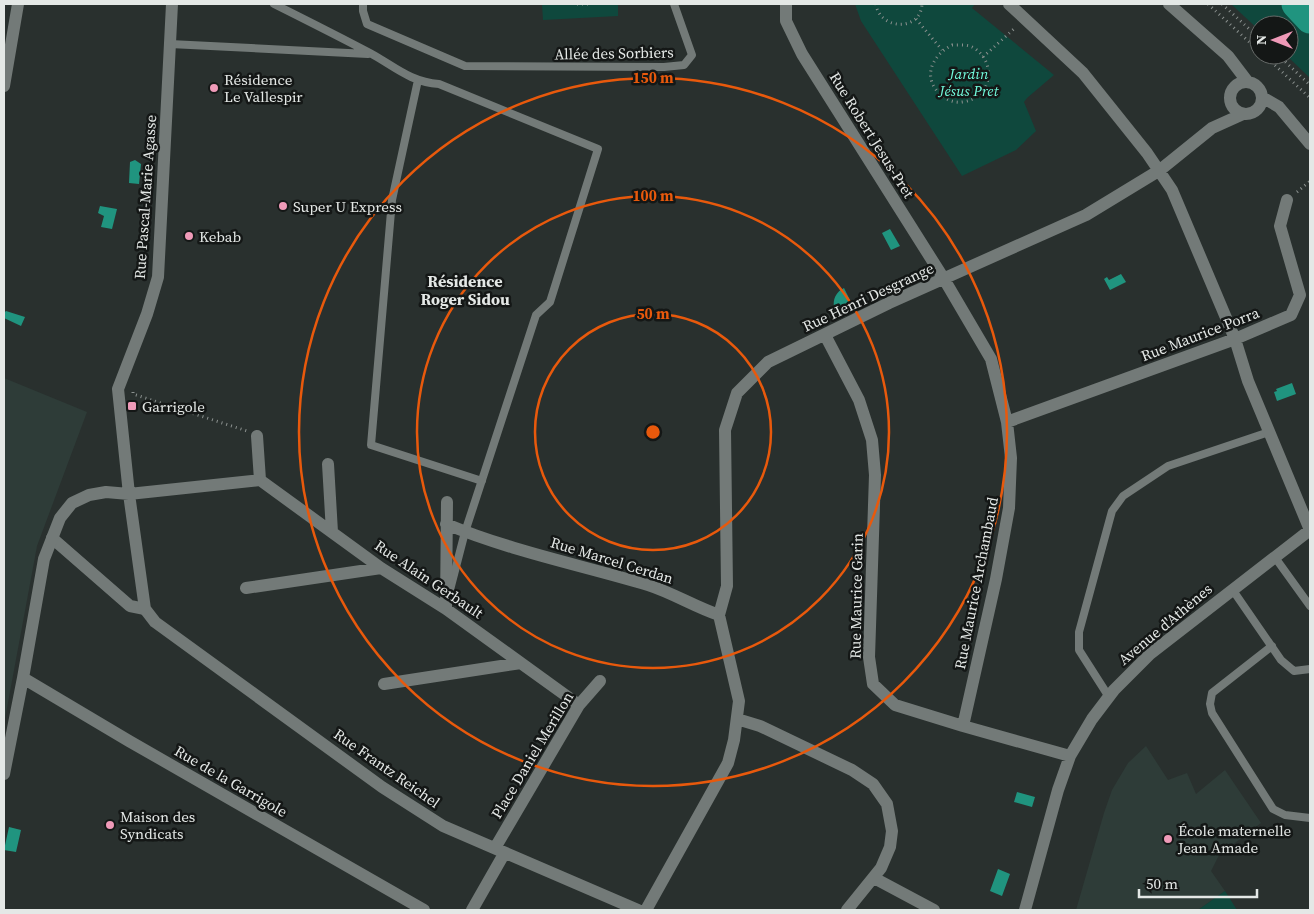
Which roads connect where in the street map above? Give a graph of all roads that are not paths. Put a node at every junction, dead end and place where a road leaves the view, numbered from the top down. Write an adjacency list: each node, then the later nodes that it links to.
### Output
1 (18, 4): 14 (street)
2 (172, 4): 9 (street, Rue Pascal-Marie Agasse)
3 (274, 4): 10 (lane)
4 (363, 4): 5 (lane, Allée des Sorbiers)
5 (674, 4)
6 (786, 4): 25 (street, Rue Robert Jesus-Pret)
7 (1009, 4): 23 (street)
8 (1169, 4): 11 (street)
9 (170, 44): 10 (lane); 34 (street, Rue Pascal-Marie Agasse)
10 (373, 54): 12 (lane)
11 (1228, 56): 13 (street); 15 (street)
12 (418, 80): 33 (lane); 33 (lane)
13 (1247, 81): 15 (street); 16 (street)
14 (4, 86)
15 (1234, 86): 17 (street)
16 (1262, 97): 18 (street); 20 (street)
17 (1229, 100): 19 (street); 21 (street, Rue Henri Desgrange)
18 (1256, 110): 19 (street); 20 (street)
19 (1243, 114): 21 (street, Rue Henri Desgrange)
20 (1285, 115): 22 (street)
21 (1212, 128): 23 (street, Rue Henri Desgrange)
22 (1310, 144)
23 (1160, 170): 25 (street, Rue Henri Desgrange); 27 (street)
24 (1287, 200): 27 (street, Rue Maurice Porra)
25 (944, 279): 26 (street, Rue Henri Desgrange); 28 (street, Rue Maurice Archambaud)
26 (825, 336): 48 (street, Rue Henri Desgrange); 58 (street, Rue Maurice Garin)
27 (1235, 339): 28 (street, Rue Maurice Porra); 29 (street)
28 (1007, 422): 58 (street, Rue Maurice Archambaud)
29 (1269, 432): 37 (street); 55 (lane)
30 (257, 436): 32 (street)
31 (328, 464): 38 (street)
32 (260, 480): 34 (street); 38 (street, Rue Alain Gerbault)
33 (482, 481): 39 (lane)
34 (129, 494): 40 (street); 46 (street)
35 (446, 502): 36 (street)
36 (446, 524): 39 (street, Rue Marcel Cerdan); 47 (street)
37 (1310, 530): 41 (street, Avenue d'Athènes)
38 (332, 532): 42 (street, Rue Alain Gerbault)
39 (465, 532): 47 (lane); 48 (street, Rue Marcel Cerdan)
40 (52, 538): 46 (street, Rue Frantz Reichel); 52 (street)
41 (1274, 556): 44 (street, Avenue d'Athènes); 45 (lane)
42 (381, 568): 43 (street); 47 (street, Rue Alain Gerbault)
43 (246, 588)
44 (1232, 589): 49 (lane); 55 (street, Avenue d'Athènes)
45 (1310, 606)
46 (144, 609): 62 (street, Rue Frantz Reichel)
47 (446, 609): 50 (street, Rue Alain Gerbault)
48 (720, 614): 57 (street)
49 (1272, 646): 51 (lane); 61 (lane)
50 (521, 664): 54 (street); 56 (street, Rue Alain Gerbault)
51 (1310, 668)
52 (23, 678): 60 (street); 64 (street, Rue de la Garrigole)
53 (600, 681): 56 (street, Place Daniel Merillon)
54 (384, 684)
55 (1108, 697): 59 (street, Avenue d'Athènes)
56 (579, 705): 62 (street, Place Daniel Merillon)
57 (737, 719): 63 (street); 67 (street)
58 (963, 726): 59 (street, Rue Maurice Garin)
59 (1070, 756): 70 (street, Avenue d'Athènes)
60 (4, 774)
61 (1310, 818)
62 (500, 851): 65 (street, Place Daniel Merillon); 66 (street, Rue Frantz Reichel)
63 (874, 878): 68 (street); 69 (street)
64 (424, 910)
65 (472, 910)
66 (638, 910)
67 (646, 910)
68 (847, 910)
69 (934, 910)
70 (1026, 910)

